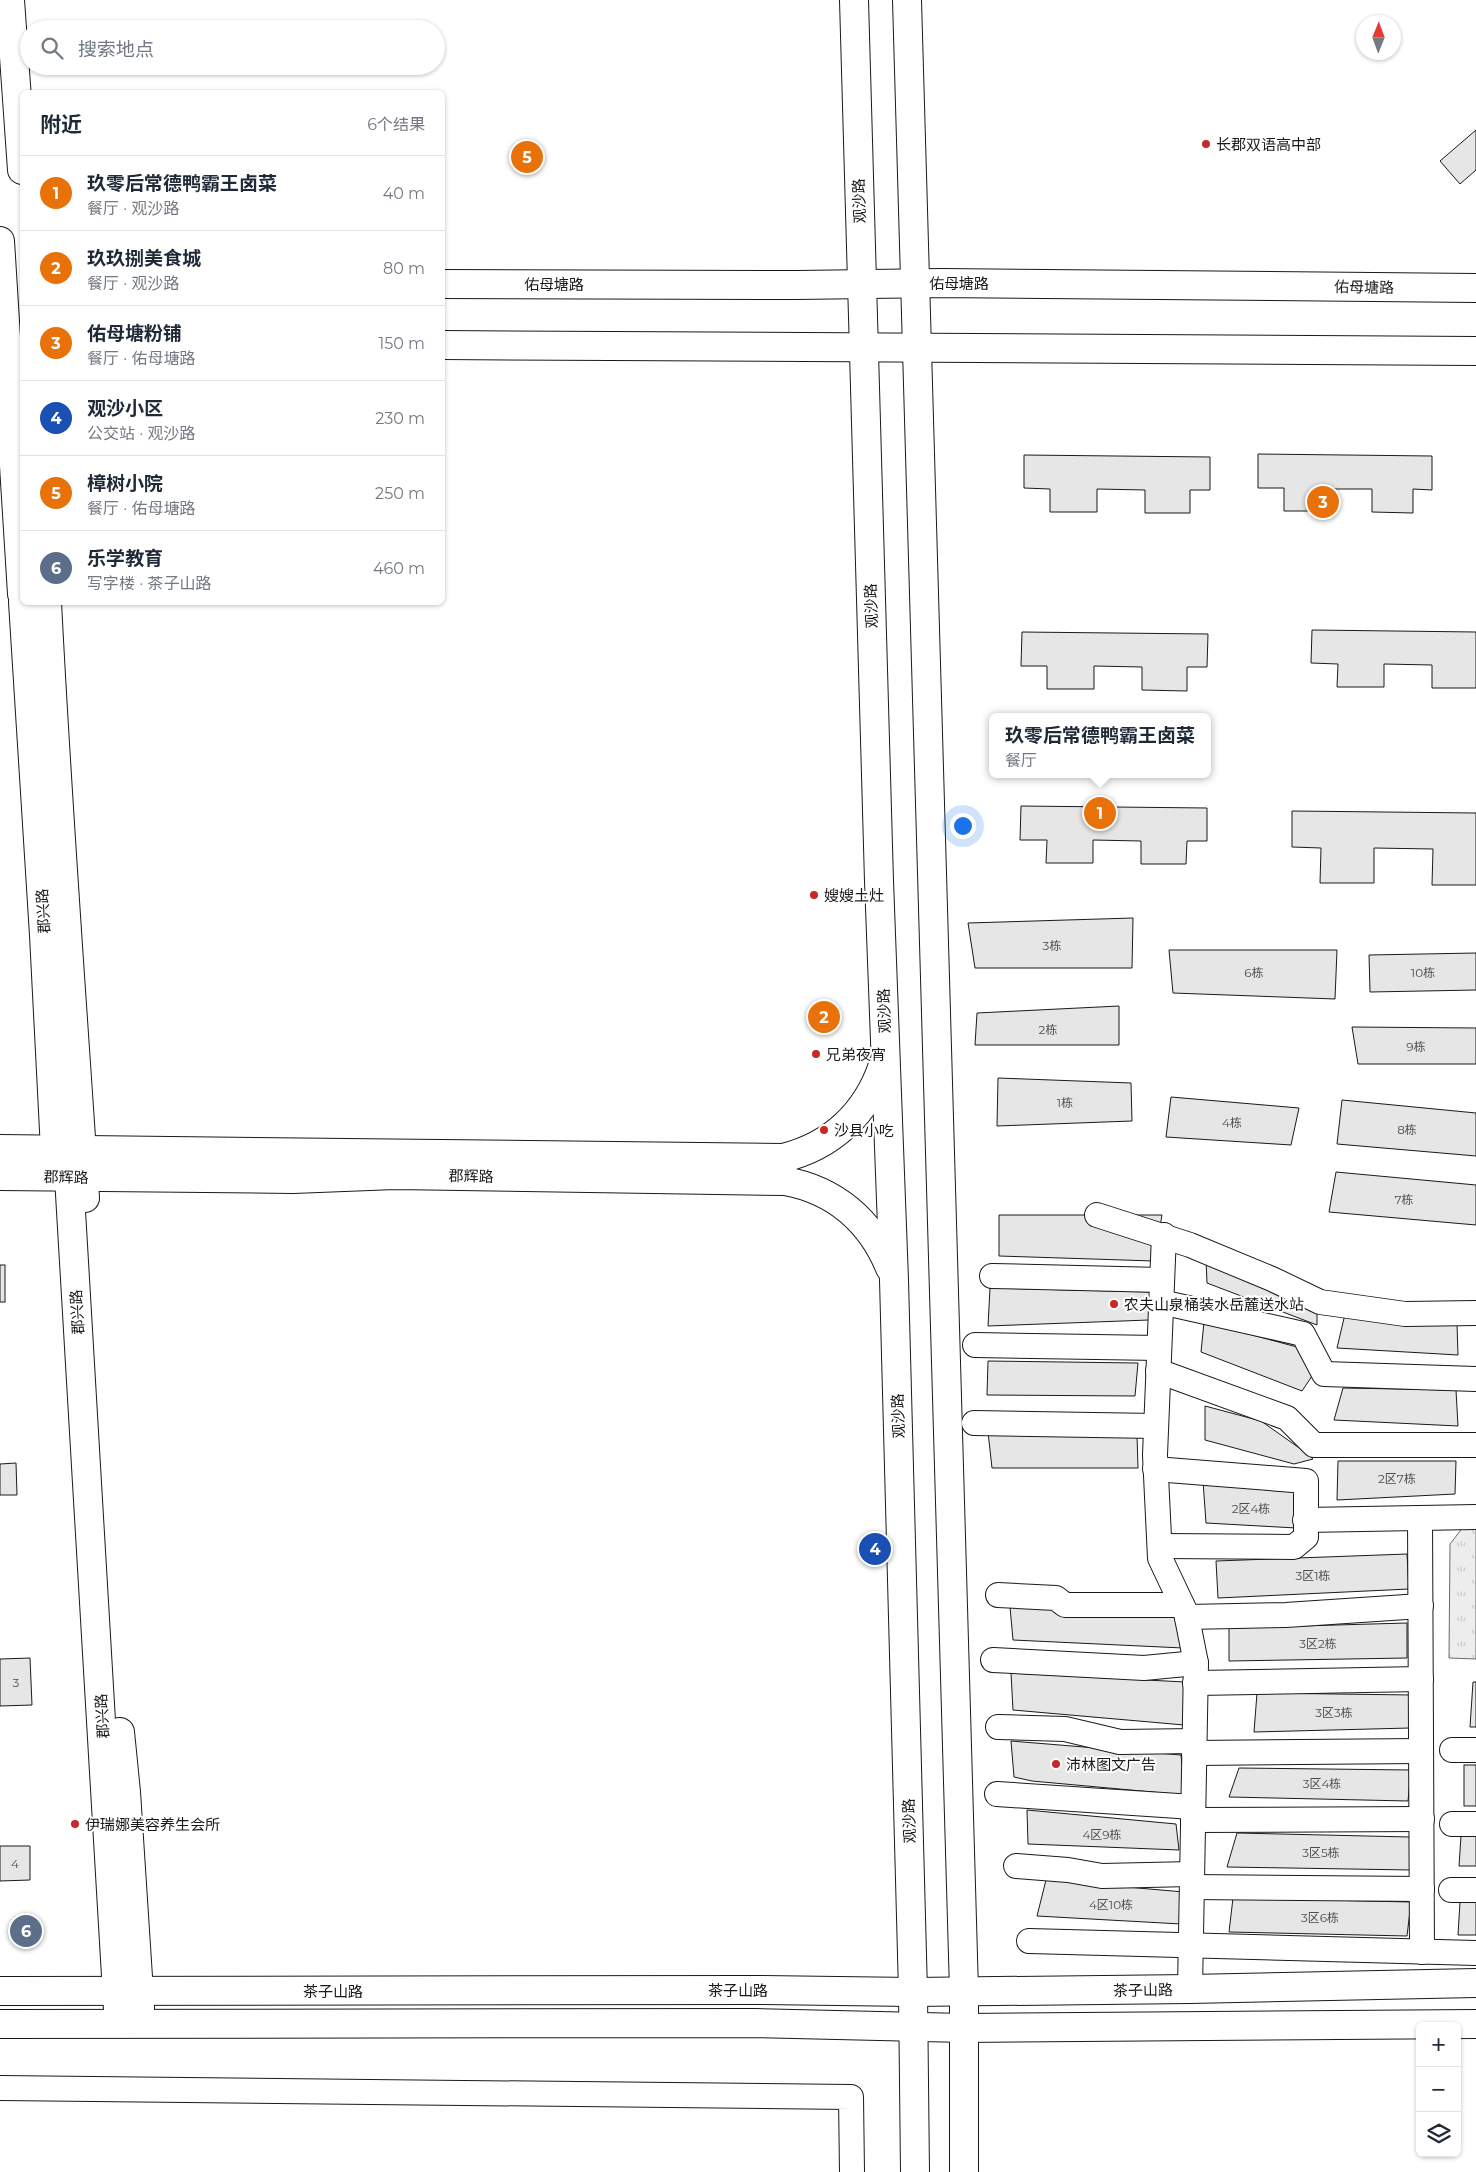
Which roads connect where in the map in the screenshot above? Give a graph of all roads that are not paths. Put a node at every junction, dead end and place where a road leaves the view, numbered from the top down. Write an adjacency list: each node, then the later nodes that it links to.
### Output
1 (10, 0): 4 (main road)
2 (854, 0): 9 (main road, 观沙路)
3 (907, 0): 7 (main road)
4 (20, 142)
5 (0, 241): 6 (main road)
6 (8, 282): 11 (main road)
7 (915, 283): 9 (main road, 佑母塘路); 10 (main road, 佑母塘路); 14 (main road)
8 (445, 284): 9 (main road, 佑母塘路)
9 (862, 284): 13 (main road, 观沙路)
10 (1476, 288)
11 (9, 340): 16 (main road)
12 (445, 345): 13 (main road)
13 (864, 349): 14 (main road); 19 (main road, 观沙路)
14 (917, 349): 15 (main road); 72 (main road)
15 (1476, 351)
16 (20, 555)
17 (23, 605): 21 (main road, 郡兴路)
18 (47, 605): 22 (main road, 郡兴路)
19 (886, 1059): 22 (main road, 郡辉路); 28 (main road, 观沙路)
20 (0, 1149): 21 (main road, 郡辉路)
21 (55, 1150): 22 (main road, 郡辉路); 24 (main road, 郡兴路)
22 (82, 1150): 24 (main road, 郡兴路)
23 (0, 1176): 24 (main road, 郡辉路)
24 (76, 1177): 28 (main road, 郡辉路); 71 (main road, 郡兴路)
25 (1097, 1215): 26 (street)
26 (1164, 1235): 29 (street); 30 (street)
27 (992, 1276): 29 (street)
28 (894, 1280): 73 (main road, 观沙路)
29 (1162, 1291): 32 (street); 34 (street)
30 (1476, 1313)
31 (975, 1345): 32 (street)
32 (1159, 1348): 33 (street)
33 (1158, 1371): 36 (street); 37 (street)
34 (1476, 1379)
35 (974, 1423): 36 (street)
36 (1156, 1426): 38 (street)
37 (1476, 1445)
38 (1155, 1469): 41 (street); 42 (street)
39 (1476, 1517): 40 (street)
40 (1420, 1518): 41 (street); 44 (street)
41 (1305, 1520): 42 (street)
42 (1160, 1546): 45 (street)
43 (998, 1595): 45 (street)
44 (1421, 1606): 45 (street); 48 (street)
45 (1184, 1611): 47 (street)
46 (993, 1660): 47 (street)
47 (1196, 1673): 48 (street); 50 (street)
48 (1421, 1679): 53 (street)
49 (998, 1727): 50 (street)
50 (1194, 1747): 53 (street); 55 (street)
51 (1452, 1750): 52 (street)
52 (1476, 1750)
53 (1422, 1751): 56 (street)
54 (997, 1794): 55 (street)
55 (1193, 1813): 56 (street); 60 (street)
56 (1422, 1819): 61 (street)
57 (1452, 1824): 58 (street)
58 (1476, 1824)
59 (1016, 1866): 60 (street)
60 (1192, 1881): 61 (street); 65 (street)
61 (1422, 1889): 66 (street)
62 (1451, 1890): 63 (street)
63 (1476, 1890)
64 (1029, 1941): 65 (street)
65 (1191, 1946): 66 (street); 69 (street)
66 (1422, 1952): 67 (street)
67 (1476, 1953)
68 (1476, 1983): 69 (main road, 茶子山路)
69 (1190, 1989): 72 (main road, 茶子山路)
70 (0, 1991): 71 (main road, 茶子山路)
71 (128, 1991): 73 (main road, 茶子山路); 76 (main road, 郡兴路)
72 (964, 1991): 73 (main road, 茶子山路); 78 (main road)
73 (914, 1992): 77 (main road, 观沙路)
74 (0, 2024): 76 (main road)
75 (1476, 2024): 78 (main road)
76 (130, 2025): 77 (main road)
77 (913, 2028): 78 (main road); 81 (main road, 观沙路)
78 (964, 2028): 82 (main road)
79 (0, 2088): 80 (street)
80 (852, 2172)
81 (915, 2172)
82 (964, 2172)

